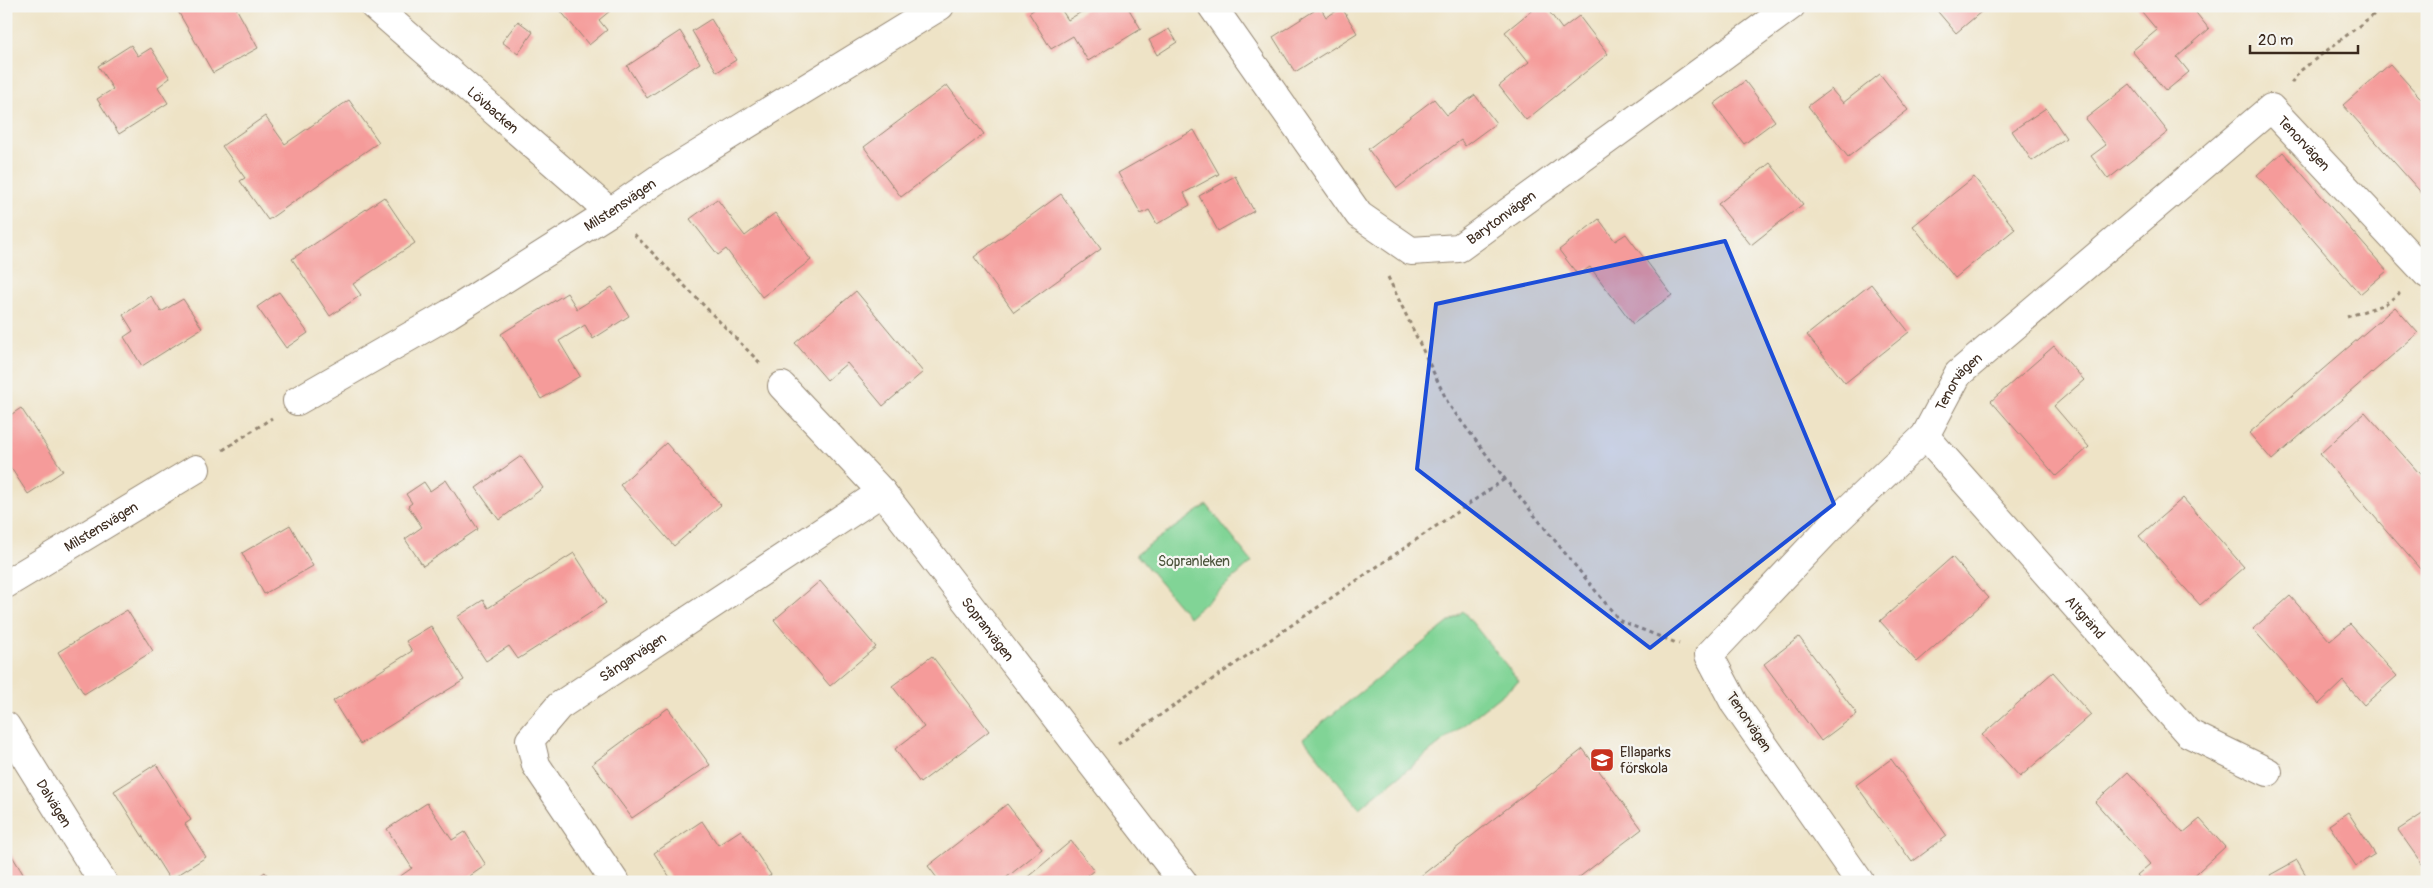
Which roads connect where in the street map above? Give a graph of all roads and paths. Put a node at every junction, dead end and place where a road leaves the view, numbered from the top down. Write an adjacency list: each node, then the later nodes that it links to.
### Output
1 (374, 6): 7 (street, Lövbacken)
2 (940, 6): 7 (street, Milstensvägen)
3 (1212, 6): 4 (street, Barytonvägen)
4 (1791, 6)
5 (2385, 6): 6 (path)
6 (2270, 108): 9 (street, Tenorvägen); 13 (street, Tenorvägen)
7 (610, 212): 11 (path); 12 (street, Milstensvägen)
8 (1388, 276): 15 (path)
9 (2416, 282): 10 (path)
10 (2347, 317)
11 (782, 386): 16 (street, Sopranvägen)
12 (297, 401): 14 (path)
13 (1925, 436): 18 (street, Tenorvägen); 21 (street, Altgränd)
14 (196, 469): 17 (street, Milstensvägen)
15 (1505, 479): 18 (path); 20 (path)
16 (882, 492): 20 (street, Sopranvägen); 23 (street, Sångarvägen)
17 (6, 584)
18 (1709, 655): 25 (street, Tenorvägen)
19 (6, 726): 22 (street, Dalvägen)
20 (1092, 762): 24 (street, Sopranvägen)
21 (2268, 772)
22 (103, 882)
23 (615, 882)
24 (1183, 882)
25 (1860, 882)

